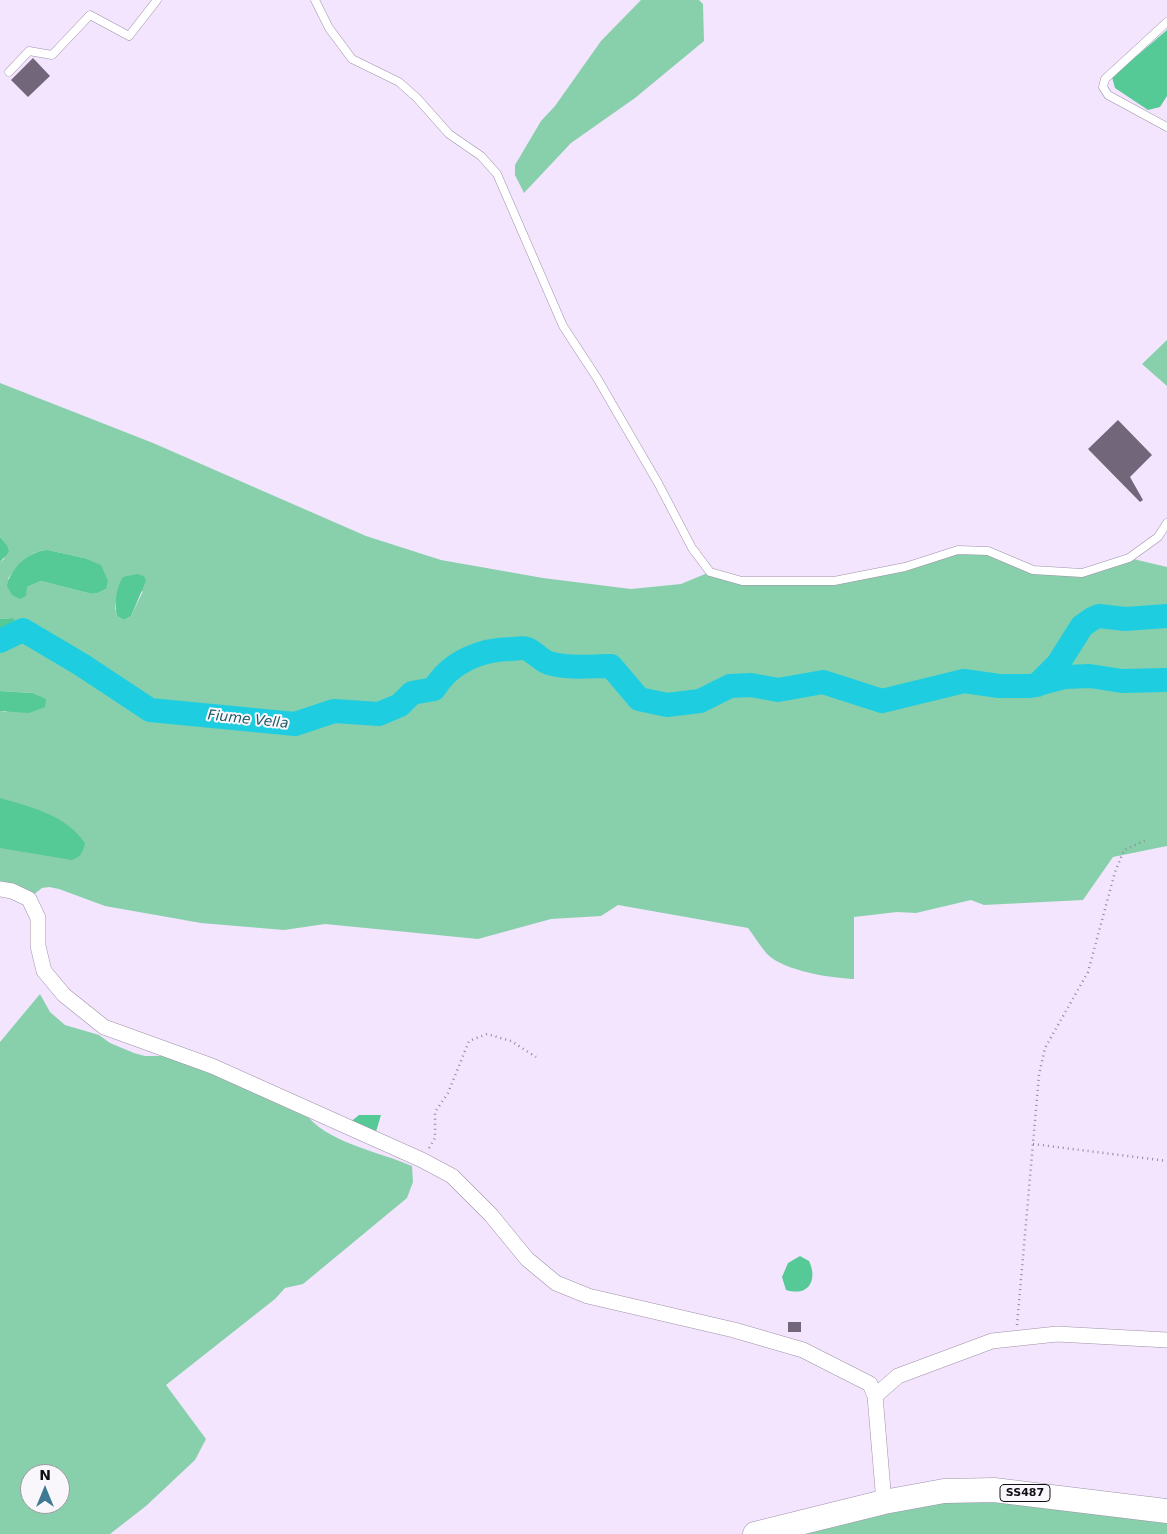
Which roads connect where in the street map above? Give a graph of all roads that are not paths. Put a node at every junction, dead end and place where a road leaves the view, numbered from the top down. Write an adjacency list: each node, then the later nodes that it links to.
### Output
1 (157, 0): 4 (lane)
2 (315, 0): 6 (lane)
3 (1167, 22): 5 (lane)
4 (10, 72)
5 (1167, 127)
6 (1167, 522)
7 (0, 889): 9 (street)
8 (1167, 1340): 9 (street)
9 (874, 1396): 10 (street)
10 (884, 1502): 11 (main road, SS487); 12 (main road, SS487)
11 (1167, 1511)
12 (755, 1534)

